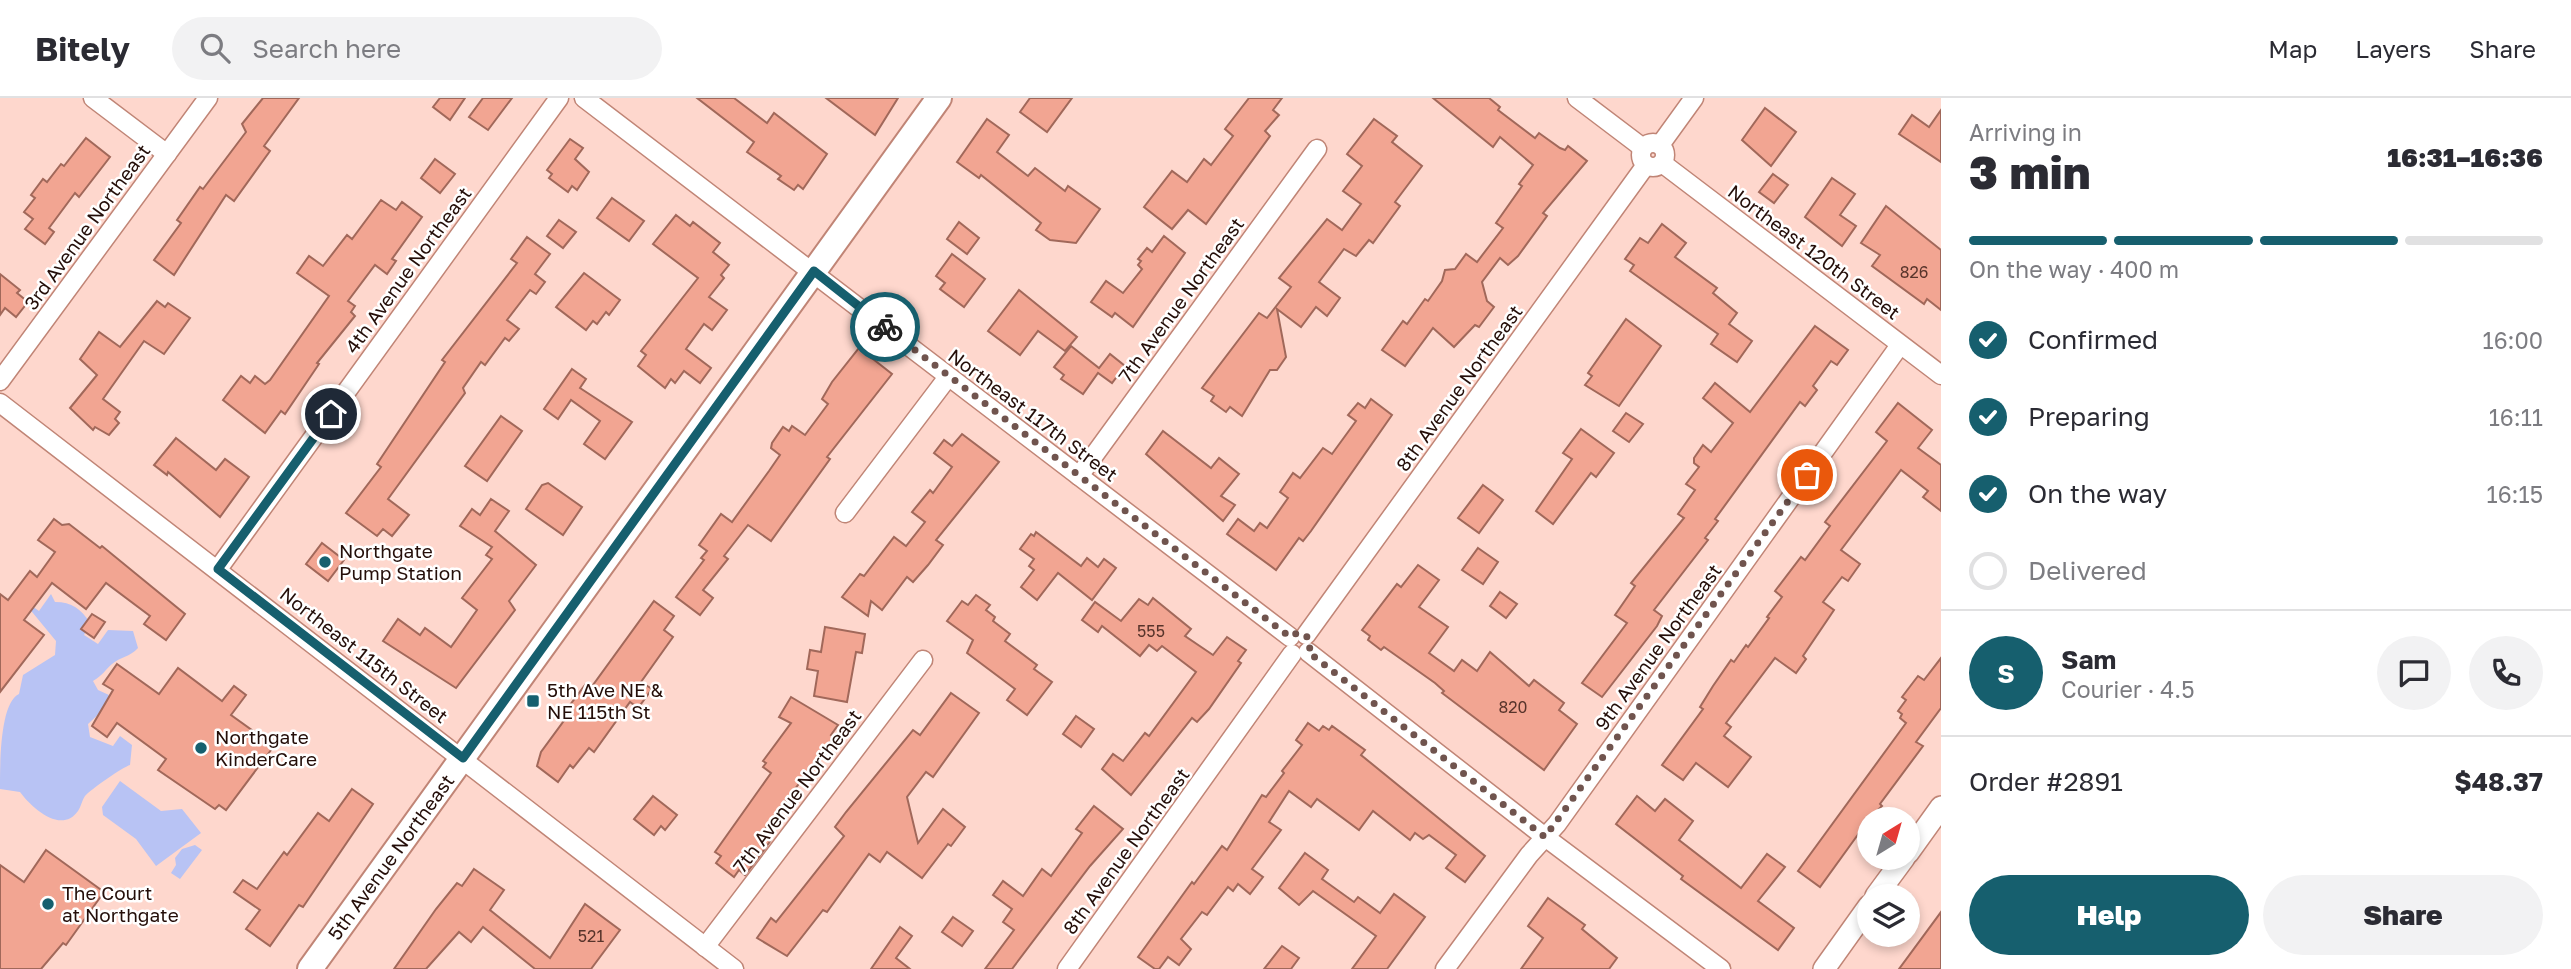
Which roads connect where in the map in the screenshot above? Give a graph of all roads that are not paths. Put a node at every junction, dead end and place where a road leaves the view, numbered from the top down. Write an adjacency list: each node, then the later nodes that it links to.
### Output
1 (93, 98): 9 (street)
2 (208, 98): 9 (street, 3rd Avenue Northeast)
3 (559, 98): 19 (street, 4th Avenue Northeast)
4 (584, 98): 11 (street, Northeast 117th Street)
5 (939, 98): 11 (main road, 5th Avenue Northeast)
6 (1577, 98): 10 (street, Northeast 120th Street)
7 (1694, 98): 10 (street, 8th Avenue Northeast)
8 (1317, 149): 17 (street, 7th Avenue Northeast)
9 (167, 154): 15 (street, 3rd Avenue Northeast)
10 (1653, 155): 12 (street, Northeast 120th Street); 20 (street, 8th Avenue Northeast)
11 (814, 271): 14 (street, Northeast 117th Street); 22 (main road, 5th Avenue Northeast)
12 (1900, 345): 13 (street, Northeast 120th Street); 25 (street, 9th Avenue Northeast)
13 (1941, 375)
14 (948, 377): 17 (street, Northeast 117th Street); 18 (street)
15 (0, 381)
16 (0, 403): 19 (street, Northeast 115th Street)
17 (1079, 477): 20 (street, Northeast 117th Street)
18 (845, 513)
19 (218, 569): 22 (street, Northeast 115th Street)
20 (1299, 645): 25 (street, Northeast 117th Street); 30 (street, 8th Avenue Northeast)
21 (923, 660): 27 (street, 7th Avenue Northeast)
22 (463, 758): 27 (street, Northeast 115th Street); 28 (main road, 5th Avenue Northeast)
23 (1941, 807): 24 (street)
24 (1920, 836)
25 (1545, 837): 31 (street, 9th Avenue Northeast); 32 (street, Northeast 117th Street)
26 (1857, 923): 33 (street)
27 (705, 947): 29 (street, Northeast 115th Street)
28 (310, 969)
29 (734, 969)
30 (1067, 969)
31 (1445, 969)
32 (1721, 969)
33 (1824, 969)

